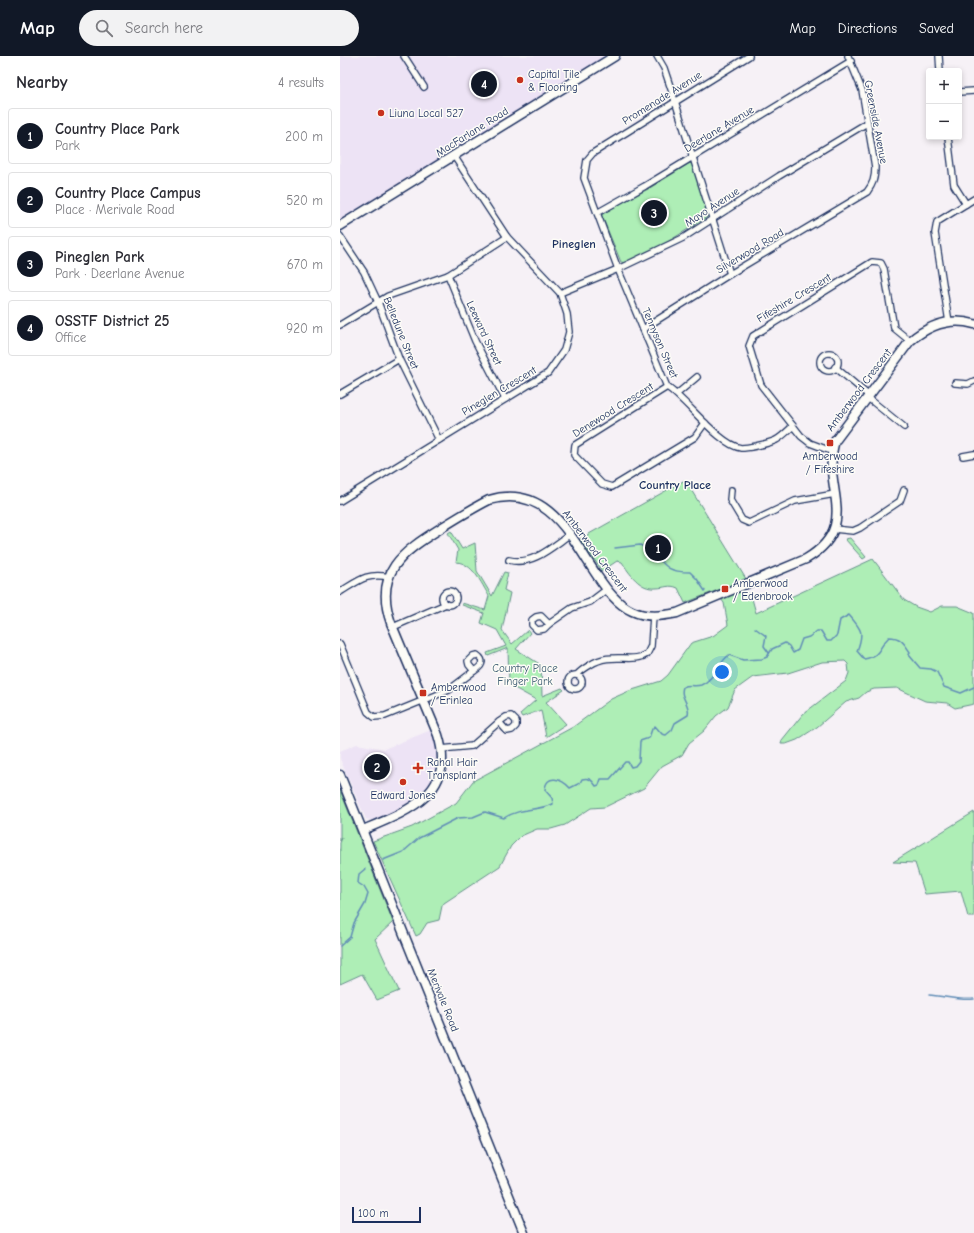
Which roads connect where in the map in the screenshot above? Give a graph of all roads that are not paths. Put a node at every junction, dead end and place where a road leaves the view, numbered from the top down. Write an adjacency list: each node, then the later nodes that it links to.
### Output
1 (404, 56): 8 (street)
2 (615, 56): 14 (street, MacFarlane Road)
3 (657, 56): 11 (street)
4 (749, 56): 11 (street, Promenade Avenue)
5 (938, 56): 7 (street)
6 (850, 58): 12 (street, Greenside Avenue); 15 (street, Deerlane Avenue)
7 (940, 68)
8 (424, 87)
9 (974, 91): 10 (street)
10 (962, 92)
11 (675, 101): 15 (street); 16 (street, Promenade Avenue)
12 (867, 123): 17 (street, Greenside Avenue); 21 (street, Mayo Avenue)
13 (948, 140): 19 (street)
14 (454, 156): 22 (street, MacFarlane Road); 24 (street, Pineglen Crescent)
15 (693, 156): 20 (street, Deerlane Avenue); 21 (street)
16 (587, 160): 20 (street, Tennyson Street)
17 (867, 192): 26 (street, Silverwood Road)
18 (974, 199): 19 (street)
19 (966, 204): 30 (street)
20 (597, 213): 25 (street, Tennyson Street)
21 (714, 218): 25 (street, Mayo Avenue); 26 (street)
22 (340, 226)
23 (340, 236): 29 (street, Belledune Street)
24 (507, 237): 27 (street); 28 (street, Pineglen Crescent)
25 (618, 269): 28 (street, Mayo Avenue); 33 (street, Tennyson Street)
26 (730, 274): 33 (street, Silverwood Road)
27 (448, 275): 29 (street); 44 (street, Leeward Street)
28 (560, 293): 44 (street, Pineglen Crescent)
29 (378, 302): 32 (street); 35 (street, Belledune Street)
30 (949, 322): 31 (street, Amberwood Crescent); 34 (street, Amberwood Crescent)
31 (974, 324)
32 (340, 325)
33 (643, 329): 40 (street, Tennyson Street)
34 (910, 341): 43 (street, Amberwood Crescent); 46 (street, Fifeshire Crescent)
35 (399, 359): 41 (street); 48 (street, Belledune Street)
36 (835, 367): 43 (street)
37 (697, 377): 42 (street)
38 (974, 381): 39 (street)
39 (955, 383)
40 (668, 387): 42 (street, Tennyson Street); 45 (street, Denewood Crescent)
41 (340, 394)
42 (678, 394): 45 (street, Tennyson Street)
43 (867, 396): 47 (street); 49 (street, Amberwood Crescent)
44 (505, 399): 48 (street, Pineglen Crescent)
45 (705, 423): 46 (street, Tennyson Street)
46 (793, 426): 49 (street, Fifeshire Crescent)
47 (904, 427)
48 (439, 440): 55 (street, Pineglen Crescent)
49 (831, 452): 54 (street, Amberwood Crescent)
50 (974, 454): 51 (street)
51 (963, 456)
52 (731, 490): 54 (street)
53 (904, 490): 56 (street)
54 (835, 494): 56 (street, Amberwood Crescent)
55 (340, 501)
56 (834, 529): 63 (street, Amberwood Crescent)
57 (570, 535): 58 (street); 59 (street, Amberwood Crescent); 60 (street, Amberwood Crescent)
58 (510, 560)
59 (389, 578): 61 (street); 65 (street, Amberwood Crescent)
60 (607, 589): 63 (street, Amberwood Crescent); 64 (street)
61 (340, 592)
62 (446, 604): 65 (street)
63 (653, 616): 68 (street)
64 (549, 624)
65 (393, 627): 69 (street, Amberwood Crescent)
66 (340, 644): 69 (street)
67 (474, 671): 69 (street)
68 (577, 675)
69 (424, 700): 71 (street, Amberwood Crescent)
70 (499, 722): 71 (street)
71 (441, 749): 73 (street, Amberwood Crescent)
72 (340, 775): 73 (street, Merivale Road)
73 (363, 830): 74 (street, Merivale Road)
74 (524, 1233)

